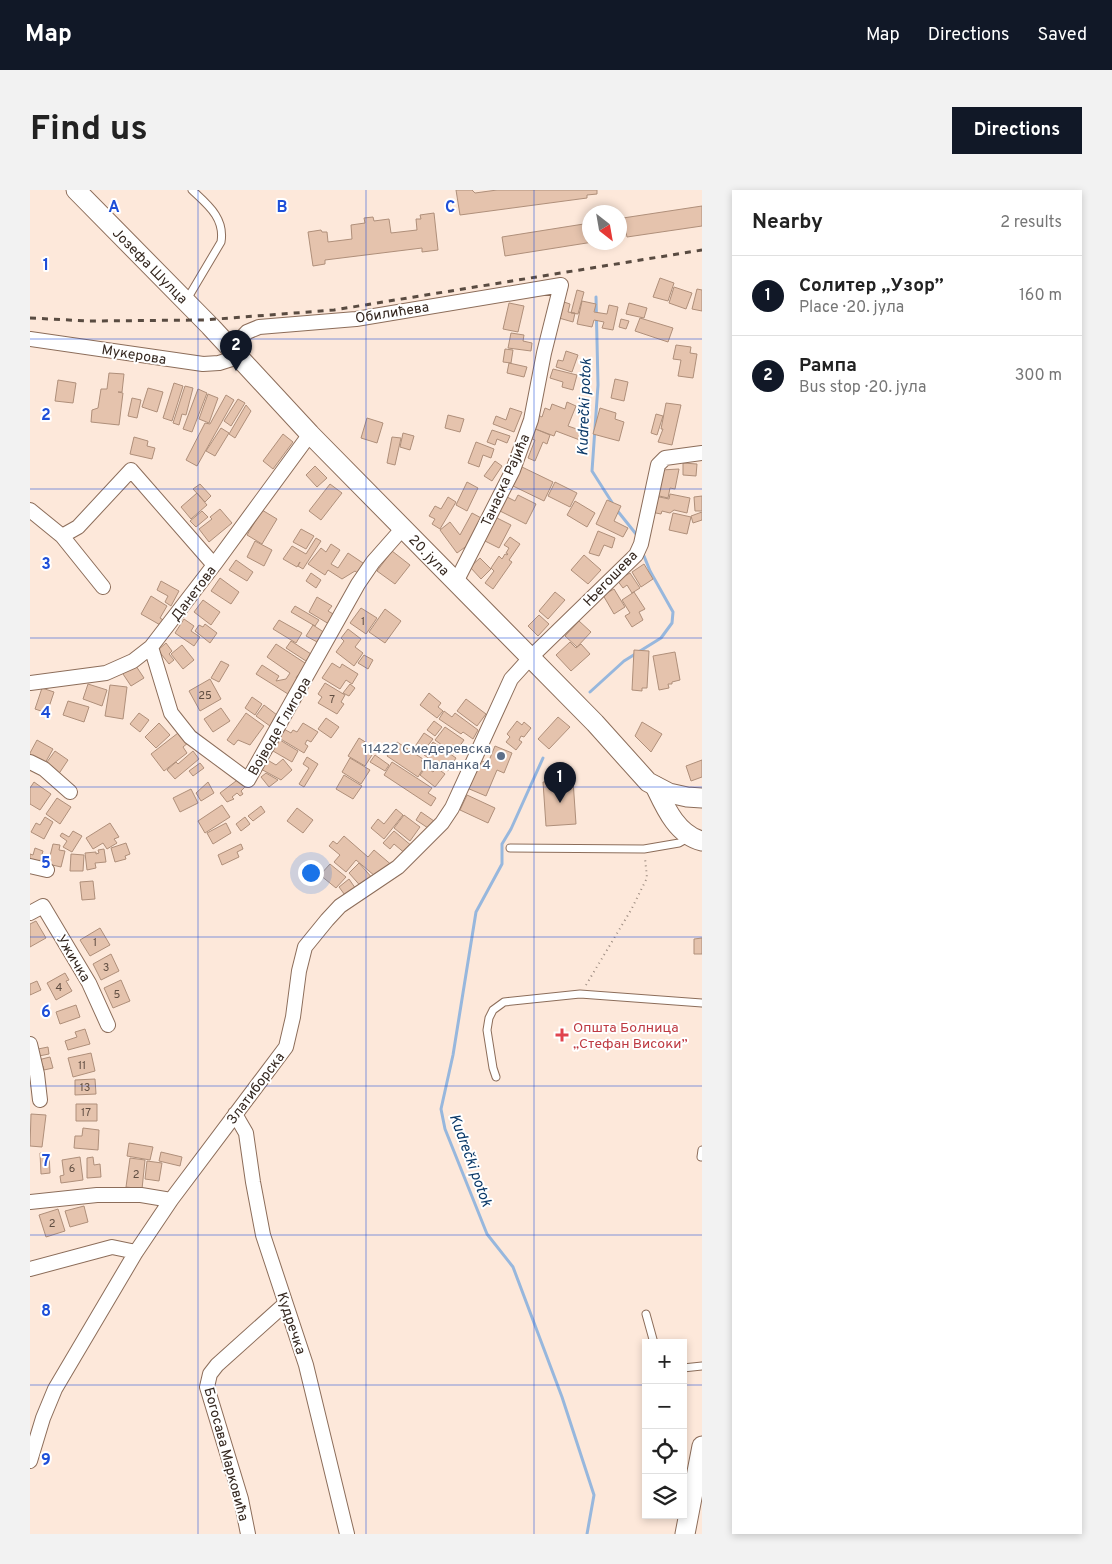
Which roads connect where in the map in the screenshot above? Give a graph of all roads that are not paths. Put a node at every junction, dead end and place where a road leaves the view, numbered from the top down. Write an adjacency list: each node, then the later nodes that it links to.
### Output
1 (76, 190): 4 (main road, Јозефа Шулца)
2 (192, 190): 4 (lane)
3 (561, 285): 7 (street, Обилићева); 14 (street, Танаска Рајића)
4 (186, 302): 5 (main road, Јозефа Шулца)
5 (204, 320): 7 (main road, 20. јула)
6 (30, 339): 7 (street, Мукерова)
7 (234, 353): 8 (main road, 20. јула)
8 (310, 434): 11 (main road, 20. јула); 13 (street, Данетова)
9 (702, 453): 17 (street, Његошева)
10 (30, 510): 12 (street)
11 (403, 528): 14 (main road, 20. јула); 16 (street, Војводе Глигора)
12 (62, 536): 13 (street); 15 (street)
13 (214, 565): 16 (street, Данетова)
14 (456, 582): 17 (main road, 20. јула)
15 (102, 587)
16 (151, 647): 18 (street, Данетова)
17 (530, 658): 20 (main road, 20. јула); 33 (street, Златиборска)
18 (30, 683)
19 (30, 762): 21 (street)
20 (655, 786): 22 (main road); 23 (main road)
21 (70, 792)
22 (702, 798)
23 (696, 839): 24 (lane)
24 (510, 848)
25 (30, 866): 26 (street)
26 (46, 870)
27 (30, 912): 29 (street, Ужичка)
28 (702, 1003): 31 (lane)
29 (108, 1026)
30 (30, 1044): 32 (street)
31 (496, 1077)
32 (40, 1100)
33 (236, 1114): 34 (street, Златиборска); 38 (street, Кудречка)
34 (172, 1200): 35 (street); 36 (street, Златиборска)
35 (30, 1202)
36 (136, 1252): 37 (street); 43 (street, Златиборска)
37 (30, 1269)
38 (285, 1304): 46 (street, Богосава Марковића); 47 (street, Кудречка)
39 (646, 1314): 40 (lane)
40 (653, 1339)
41 (702, 1366): 42 (lane)
42 (687, 1368)
43 (32, 1442): 45 (street, Златиборска)
44 (702, 1446): 48 (main road)
45 (30, 1461)
46 (248, 1534)
47 (346, 1534)
48 (685, 1534)

